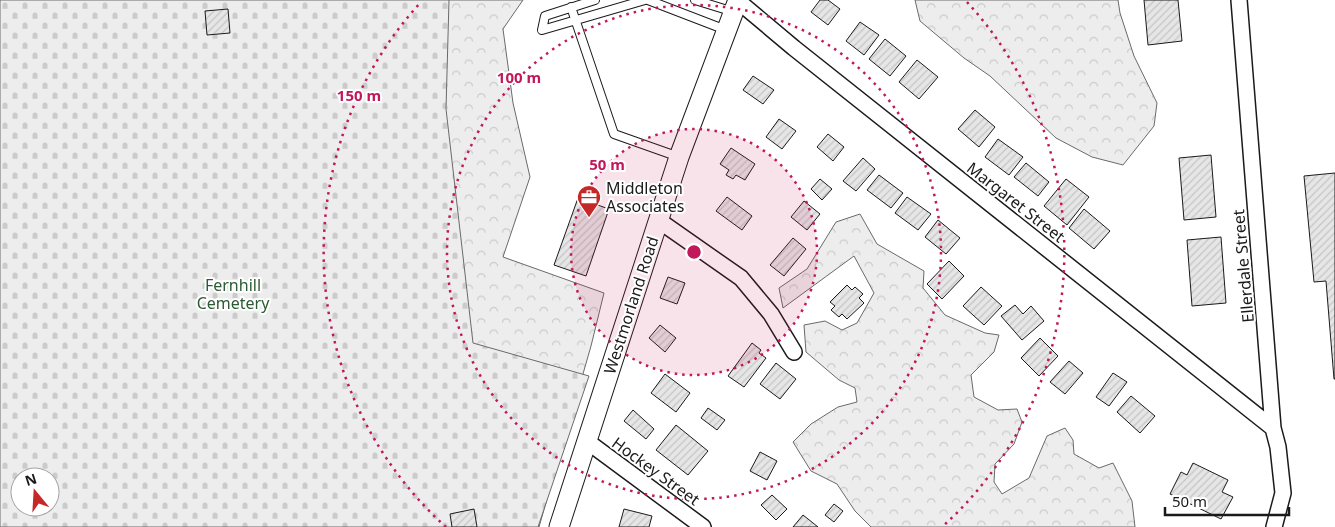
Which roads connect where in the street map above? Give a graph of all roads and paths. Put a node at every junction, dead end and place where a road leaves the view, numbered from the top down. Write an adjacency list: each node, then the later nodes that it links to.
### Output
1 (595, 0): 6 (lane)
2 (647, 0): 7 (lane); 8 (lane)
3 (695, 0): 5 (lane)
4 (1239, 0): 12 (street, Ellerdale Street)
5 (737, 4): 8 (street, Westmorland Road); 12 (street, Margaret Street)
6 (570, 7): 7 (lane); 7 (lane)
7 (575, 21): 9 (lane)
8 (727, 30): 9 (street, Westmorland Road)
9 (679, 157): 10 (street, Westmorland Road)
10 (658, 220): 11 (street); 13 (street, Westmorland Road)
11 (794, 352)
12 (1273, 428): 16 (street, Ellerdale Street)
13 (588, 442): 14 (street, Westmorland Road); 15 (street, Hockey Street)
14 (559, 527)
15 (703, 527)
16 (1274, 527)

